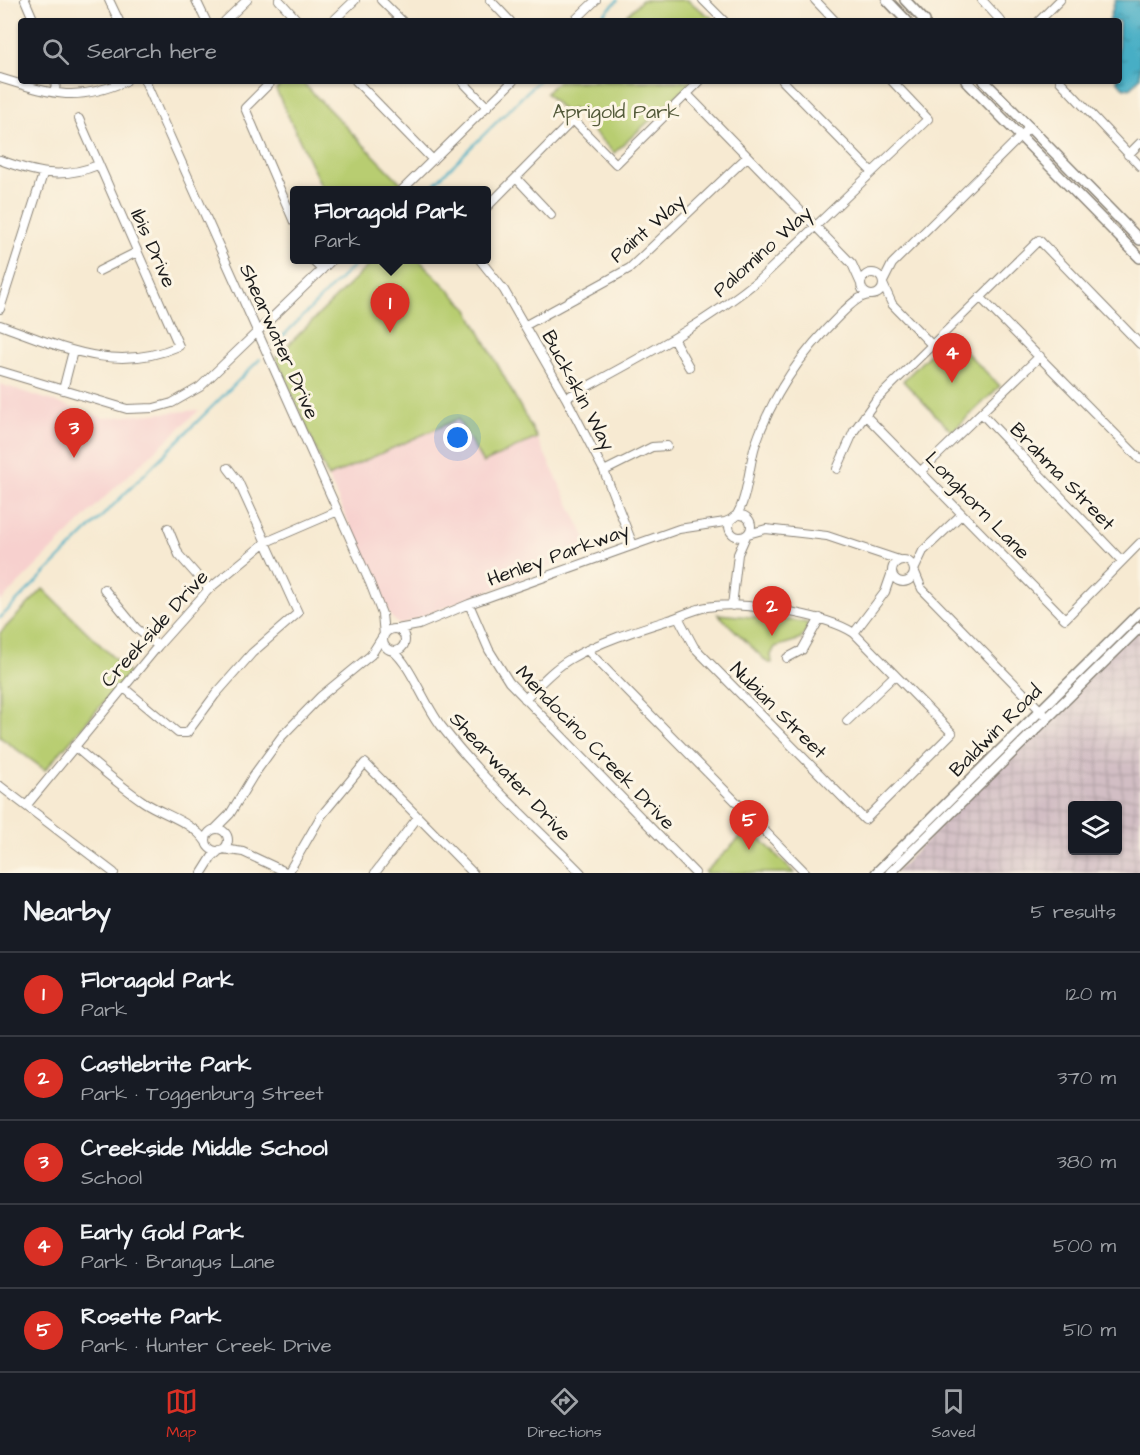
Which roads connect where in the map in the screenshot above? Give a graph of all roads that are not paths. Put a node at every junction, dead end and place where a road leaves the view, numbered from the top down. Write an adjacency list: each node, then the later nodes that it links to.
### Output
1 (25, 0): 16 (street)
2 (109, 0): 17 (street)
3 (196, 0): 18 (street)
4 (247, 0): 19 (street)
5 (279, 0): 20 (street)
6 (355, 0): 21 (street)
7 (381, 0): 22 (street)
8 (490, 0): 23 (street)
9 (596, 0): 24 (street)
10 (703, 0): 25 (street)
11 (815, 0): 26 (street)
12 (887, 0): 27 (main road)
13 (905, 0): 28 (main road)
14 (982, 0): 29 (street)
15 (1060, 0): 30 (street)
16 (33, 18)
17 (118, 18)
18 (205, 18)
19 (228, 18)
20 (295, 18)
21 (336, 18)
22 (399, 18)
23 (507, 18)
24 (577, 18)
25 (721, 18)
26 (832, 18)
27 (904, 18)
28 (923, 18)
29 (998, 18)
30 (1042, 18)
31 (0, 78): 32 (street)
32 (18, 83)
33 (24, 84): 47 (street)
34 (56, 84): 47 (street)
35 (118, 84): 47 (street)
36 (147, 84): 88 (street, Shearwater Drive)
37 (269, 84): 65 (street)
38 (359, 84): 57 (street)
39 (465, 84): 49 (street)
40 (510, 84): 49 (street)
41 (697, 84): 48 (street)
42 (786, 84): 60 (street)
43 (895, 84): 60 (street, Palomino Way)
44 (969, 84): 52 (main road)
45 (987, 84): 51 (main road)
46 (1063, 84): 54 (street)
47 (55, 92)
48 (687, 94): 55 (street); 62 (street)
49 (487, 106): 57 (street)
50 (79, 119): 58 (street, Ibis Drive)
51 (1030, 127): 52 (street); 68 (main road)
52 (1021, 136): 70 (main road); 75 (street)
53 (1140, 143): 54 (street)
54 (1128, 155): 59 (street)
55 (747, 157): 67 (street); 87 (street, Paint Way)
56 (0, 160): 61 (street)
57 (433, 160): 63 (street)
58 (98, 165): 61 (street); 69 (street, Ibis Drive)
59 (1140, 166)
60 (872, 172): 67 (street, Palomino Way)
61 (43, 174): 85 (street)
62 (517, 179): 64 (street); 66 (street)
63 (406, 186)
64 (491, 203)
65 (290, 213)
66 (551, 215)
67 (816, 226): 74 (street); 89 (street, Palomino Way)
68 (1140, 240)
69 (137, 252): 77 (street); 92 (street, Ibis Drive)
70 (1140, 258)
71 (316, 264): 76 (street)
72 (328, 264): 76 (street)
73 (483, 264): 87 (street, Buckskin Way)
74 (852, 264): 78 (street); 80 (street)
75 (892, 264): 78 (street); 79 (street)
76 (322, 270): 88 (street)
77 (99, 271)
78 (871, 273): 79 (street); 80 (street)
79 (883, 283): 81 (street); 84 (street)
80 (861, 285): 81 (street); 83 (street)
81 (871, 295): 83 (street); 84 (street)
82 (980, 297): 90 (street); 91 (street); 93 (street)
83 (853, 303): 106 (street)
84 (892, 304): 90 (street)
85 (0, 309)
86 (0, 325): 92 (street)
87 (526, 326): 97 (street, Buckskin Way)
88 (258, 332): 96 (street); 107 (street, Shearwater Drive)
89 (674, 340): 94 (street); 97 (street, Palomino Way)
90 (931, 344): 99 (street)
91 (1140, 344)
92 (73, 351): 96 (street)
93 (1040, 356): 98 (street); 101 (street)
94 (689, 367)
95 (0, 371): 96 (street)
96 (63, 390)
97 (566, 398): 105 (street, Buckskin Way)
98 (981, 413): 104 (street); 123 (street, Brahma Street)
99 (866, 415): 103 (street); 104 (street, Longhorn Lane)
100 (667, 446): 105 (street)
101 (1140, 459)
102 (228, 468): 116 (street)
103 (837, 469)
104 (922, 470): 108 (street, Longhorn Lane)
105 (604, 471): 118 (street, Buckskin Way)
106 (743, 498): 109 (street); 110 (street)
107 (338, 511): 116 (street, Creekside Drive); 134 (street, Shearwater Drive)
108 (962, 514): 119 (street); 123 (street, Longhorn Lane)
109 (733, 518): 110 (street); 111 (street, Henley Parkway); 114 (street)
110 (748, 518): 113 (street); 115 (street)
111 (711, 524): 114 (street); 118 (street, Henley Parkway)
112 (168, 528): 128 (street)
113 (766, 529): 115 (street); 121 (street)
114 (732, 534): 115 (street); 120 (street)
115 (747, 535): 120 (street)
116 (267, 542): 128 (street, Creekside Drive); 152 (street)
117 (1140, 543): 123 (street)
118 (633, 545): 131 (street, Henley Parkway)
119 (923, 551): 122 (street); 124 (street)
120 (738, 554): 132 (street)
121 (881, 556): 122 (street); 125 (street)
122 (901, 560): 124 (street); 125 (street)
123 (1122, 561)
124 (914, 570): 126 (street); 129 (street)
125 (892, 571): 126 (street); 130 (street)
126 (903, 582): 129 (street); 130 (street)
127 (104, 589): 144 (street)
128 (208, 589): 144 (street, Creekside Drive)
129 (922, 589): 154 (street)
130 (885, 592): 141 (street)
131 (469, 604): 137 (street, Henley Parkway); 153 (street, Mendocino Creek Drive)
132 (732, 606): 135 (street); 136 (street)
133 (1140, 612): 140 (main road, Baldwin Road)
134 (382, 614): 139 (street, Shearwater Drive); 142 (street, Shearwater Drive)
135 (678, 617): 146 (street); 151 (street, Nubian Street)
136 (820, 618): 141 (street); 148 (street)
137 (419, 625): 139 (street, Henley Parkway); 143 (street, Henley Parkway)
138 (1140, 627): 150 (main road, Baldwin Road)
139 (396, 629): 142 (street); 143 (street)
140 (1123, 630): 150 (main road); 154 (main road, Baldwin Road)
141 (854, 633): 151 (street)
142 (384, 636): 145 (street); 147 (street)
143 (405, 642): 145 (street); 149 (street, Shearwater Drive)
144 (158, 646): 152 (street, Creekside Drive)
145 (392, 650): 147 (street); 149 (street, Shearwater Drive)
146 (587, 650): 153 (street); 174 (street)
147 (371, 655): 159 (street)
148 (787, 658)
149 (405, 665): 172 (street, Shearwater Drive)
150 (1094, 672): 154 (main road, Baldwin Road)
151 (894, 676): 155 (street)
152 (123, 687): 156 (street, Creekside Drive)
153 (525, 699): 173 (street, Mendocino Creek Drive)
154 (1044, 714): 175 (main road, Baldwin Road); 176 (main road, Baldwin Road)
155 (847, 721)
156 (74, 746): 158 (street, Creekside Drive); 161 (street)
157 (0, 786): 158 (street)
158 (26, 806): 168 (street)
159 (230, 814): 162 (street); 163 (street)
160 (418, 817): 169 (street); 170 (street); 171 (street)
161 (190, 827): 162 (street); 164 (street)
162 (213, 830): 163 (street); 164 (street)
163 (227, 836): 165 (street); 166 (street)
164 (207, 844): 165 (street); 167 (street)
165 (221, 850): 166 (street); 167 (street)
166 (243, 852): 169 (street)
167 (203, 869)
168 (114, 873)
169 (288, 873)
170 (375, 873)
171 (473, 873)
172 (581, 873)
173 (695, 873)
174 (806, 873)
175 (876, 873)
176 (890, 873)

